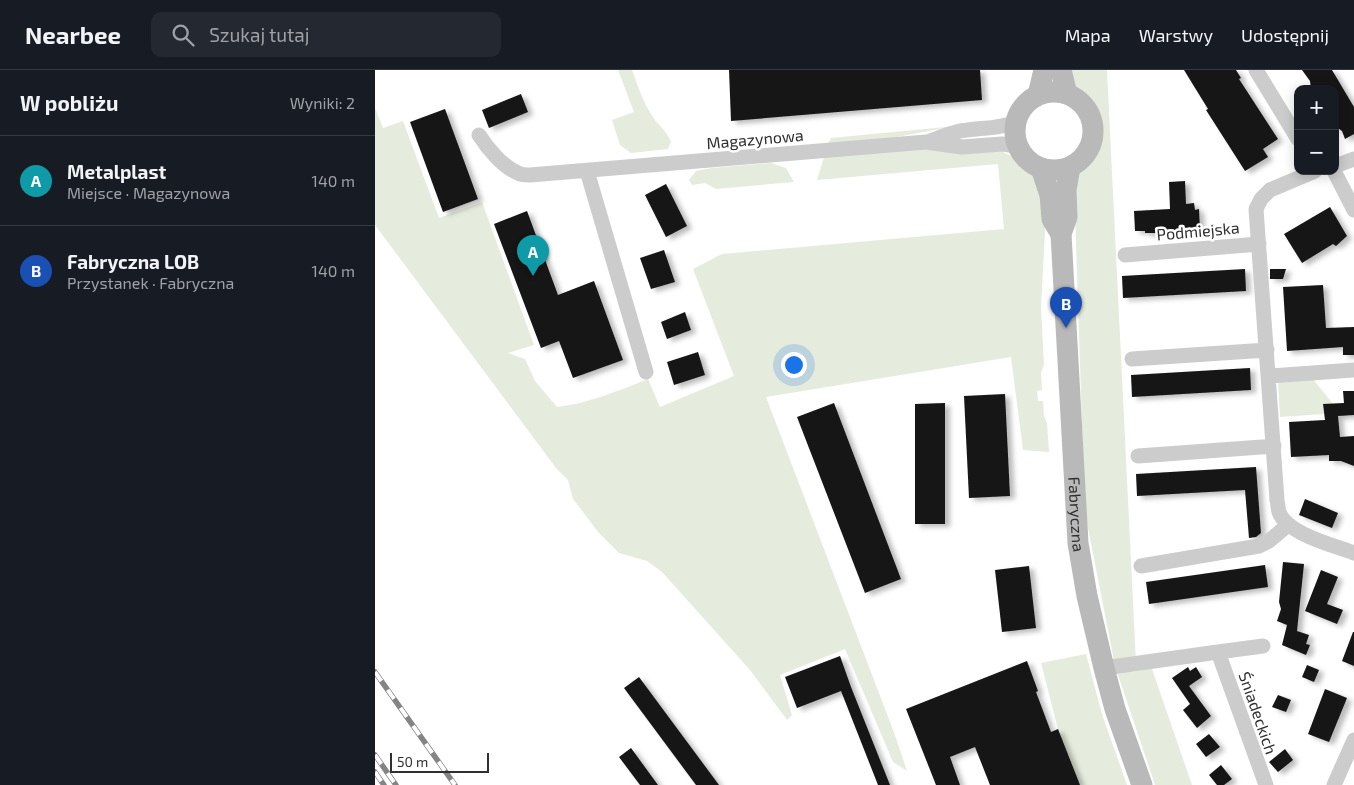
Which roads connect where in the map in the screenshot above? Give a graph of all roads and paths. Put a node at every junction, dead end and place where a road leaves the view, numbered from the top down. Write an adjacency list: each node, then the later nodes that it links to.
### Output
1 (1043, 70): 5 (street)
2 (1061, 70): 4 (street)
3 (1256, 70): 7 (street)
4 (1067, 94): 5 (street); 13 (street)
5 (1039, 95): 6 (street)
6 (1015, 122): 9 (street, Magazynowa); 10 (street)
7 (1294, 132)
8 (479, 135): 15 (street, Magazynowa)
9 (926, 142): 10 (street, Magazynowa); 15 (street, Magazynowa)
10 (1017, 146): 14 (street)
11 (1354, 159): 12 (street)
12 (1339, 165)
13 (1070, 167): 14 (street); 19 (street, Fabryczna)
14 (1041, 168): 19 (street, Fabryczna)
15 (587, 171): 25 (street)
16 (1306, 175): 20 (street)
17 (1336, 175): 18 (street)
18 (1354, 210)
19 (1061, 234): 34 (street, Fabryczna)
20 (1259, 244): 21 (street, Podmiejska); 22 (street, Podmiejska)
21 (1125, 255)
22 (1267, 350): 23 (street); 26 (street, Podmiejska)
23 (1132, 359)
24 (1354, 370): 26 (street)
25 (646, 372)
26 (1269, 376): 27 (street, Podmiejska)
27 (1274, 446): 28 (street); 29 (street, Podmiejska)
28 (1138, 456)
29 (1287, 525): 30 (street); 31 (street)
30 (1354, 553)
31 (1141, 566)
32 (1263, 646): 33 (street, Śniadeckich)
33 (1218, 652): 34 (street, Śniadeckich); 37 (street, Śniadeckich)
34 (1104, 668): 36 (street, Fabryczna)
35 (1354, 740): 38 (street)
36 (1142, 785)
37 (1265, 785)
38 (1334, 785)

